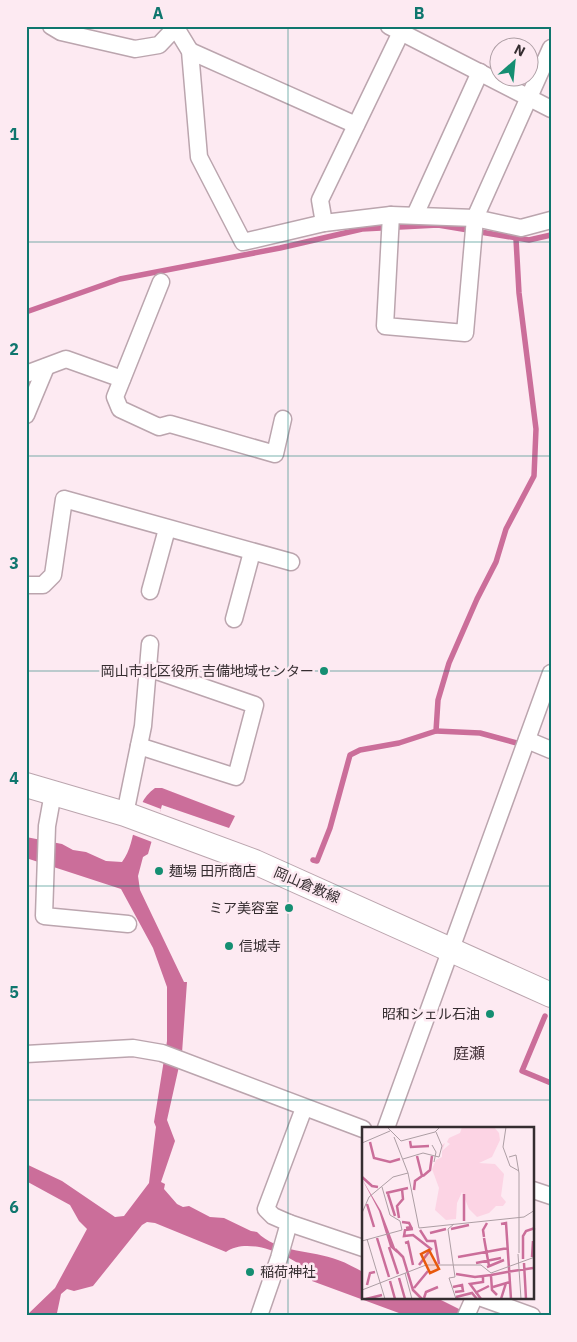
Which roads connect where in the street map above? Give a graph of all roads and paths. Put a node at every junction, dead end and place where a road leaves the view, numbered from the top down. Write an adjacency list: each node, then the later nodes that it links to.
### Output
1 (51, 26): 2 (street)
2 (176, 27): 5 (street)
3 (398, 28): 6 (street); 9 (street)
4 (551, 48): 7 (street)
5 (190, 51): 9 (street); 12 (street)
6 (480, 72): 7 (street); 10 (street)
7 (528, 98): 8 (street); 14 (street)
8 (551, 109)
9 (356, 125): 12 (street)
10 (415, 215): 13 (street); 14 (street)
11 (551, 220): 14 (street)
12 (324, 223): 13 (street)
13 (391, 223): 14 (street)
14 (474, 226)
15 (161, 282): 18 (street)
16 (46, 367): 17 (street); 18 (street); 19 (street)
17 (26, 374)
18 (122, 379): 20 (street)
19 (26, 415)
20 (283, 419)
21 (167, 529): 22 (street); 24 (street); 25 (street)
22 (252, 552): 23 (street); 26 (street)
23 (291, 562)
24 (26, 585)
25 (150, 591)
26 (234, 619)
27 (150, 644): 28 (street)
28 (148, 668): 31 (street); 31 (street)
29 (551, 673): 30 (street)
30 (525, 744): 32 (street); 37 (street)
31 (139, 746): 35 (street)
32 (551, 750)
33 (26, 785): 34 (main road, 岡山倉敷線)
34 (52, 793): 35 (main road, 岡山倉敷線); 36 (street)
35 (139, 819): 37 (main road, 岡山倉敷線)
36 (128, 924)
37 (451, 949): 38 (main road, 岡山倉敷線); 41 (street)
38 (551, 995)
39 (26, 1054): 40 (street)
40 (304, 1108): 42 (street); 45 (street)
41 (386, 1127)
42 (362, 1130)
43 (534, 1190): 44 (street)
44 (551, 1196)
45 (289, 1222): 46 (street); 48 (street)
46 (362, 1248)
47 (488, 1300): 49 (street)
48 (259, 1316)
49 (532, 1316)

